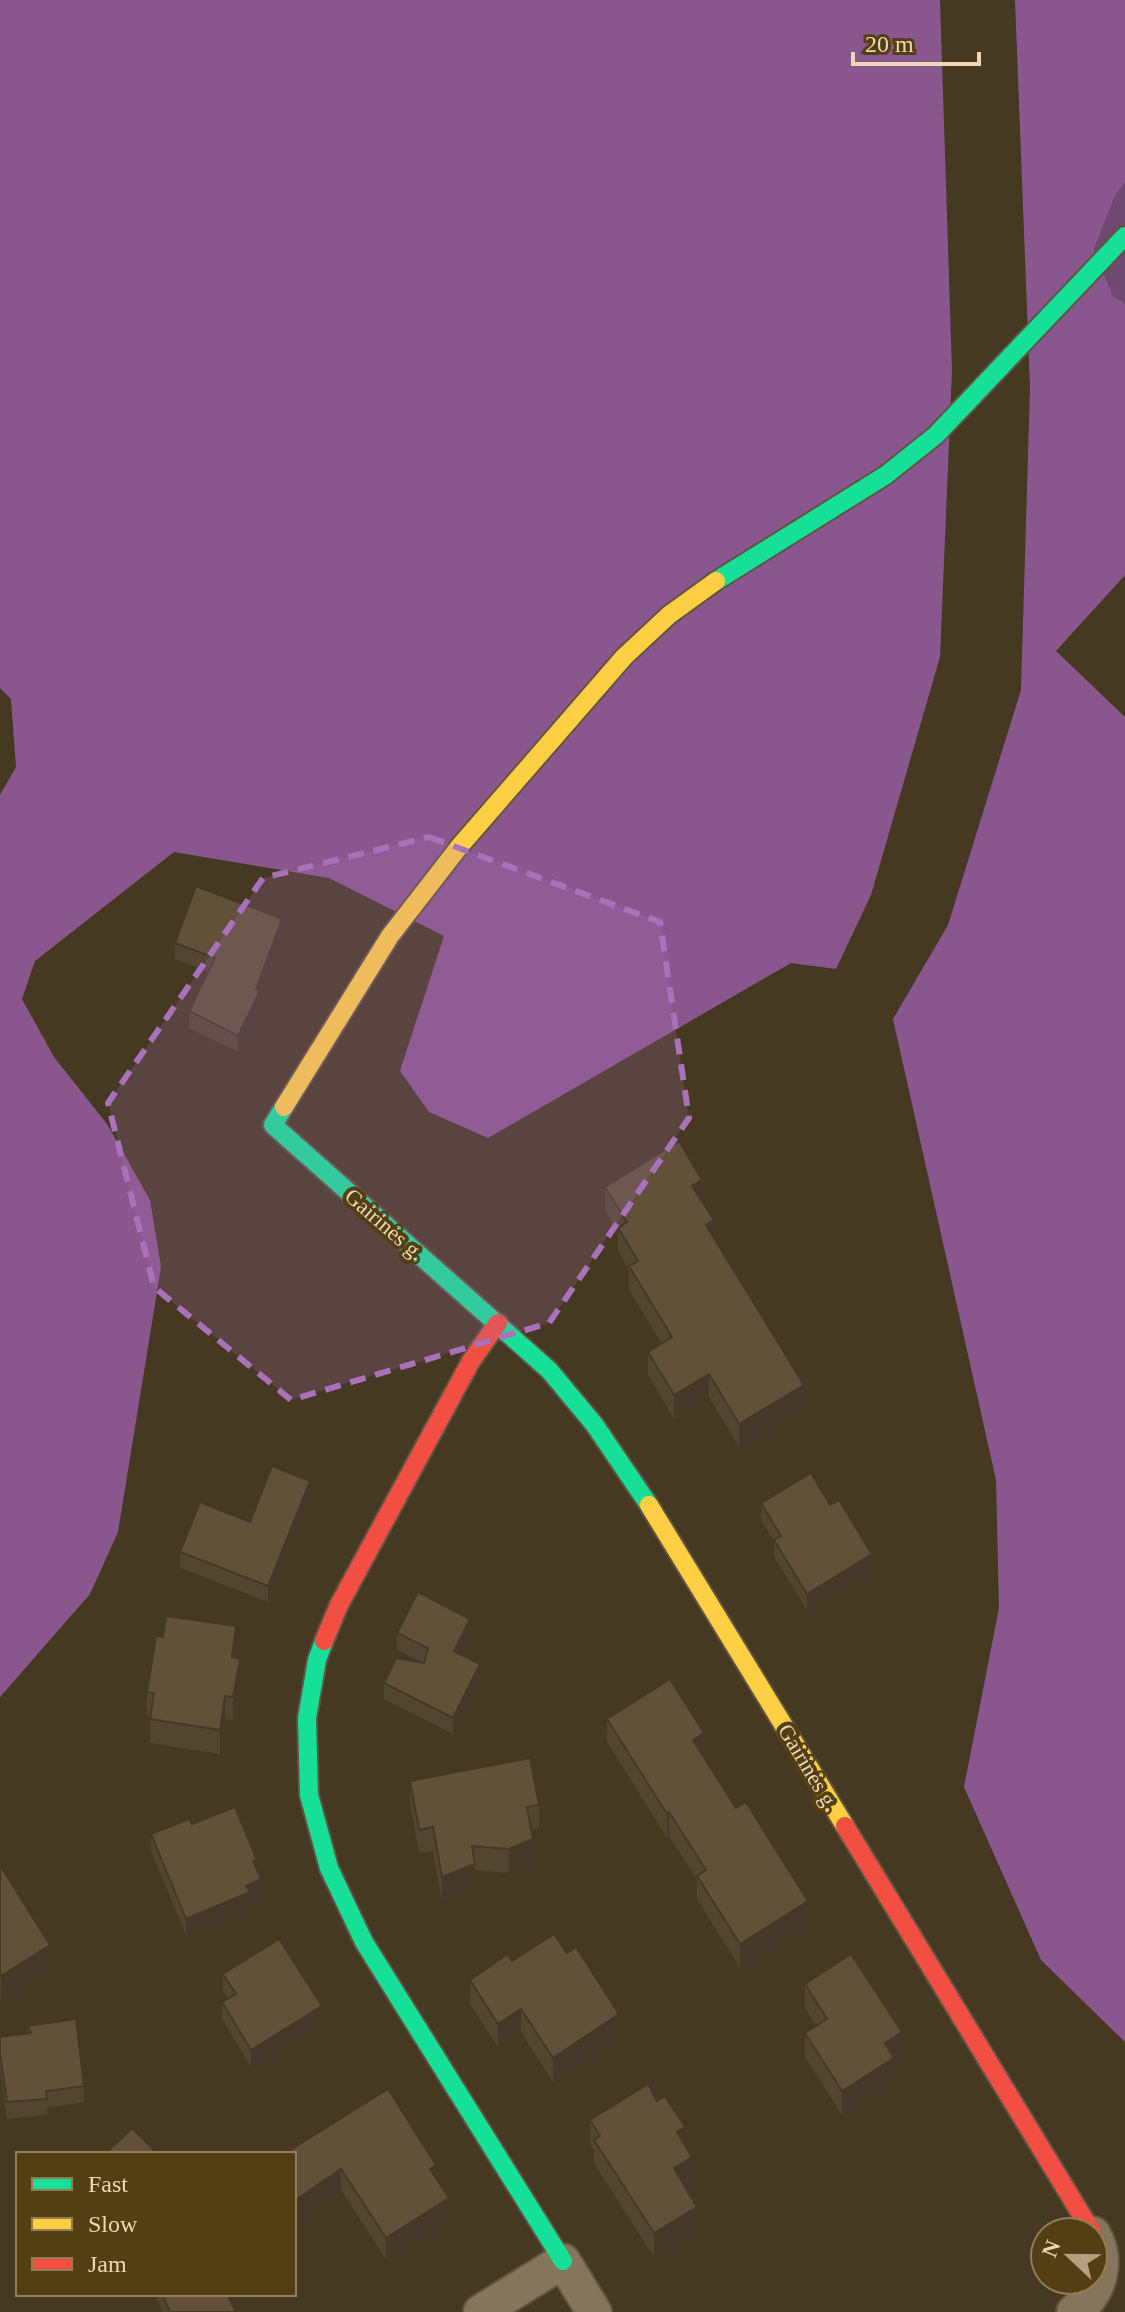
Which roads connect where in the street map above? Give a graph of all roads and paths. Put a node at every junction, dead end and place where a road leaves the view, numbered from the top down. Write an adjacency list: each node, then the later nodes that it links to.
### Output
1 (1125, 236): 2 (street, Gairinės g.)
2 (498, 1323): 3 (street, Gairinės g.); 4 (street)
3 (1082, 2216)
4 (563, 2261): 6 (street); 7 (street)
5 (1088, 2296): 8 (street, Gairinės g.)
6 (481, 2312)
7 (594, 2312)
8 (1074, 2312)

